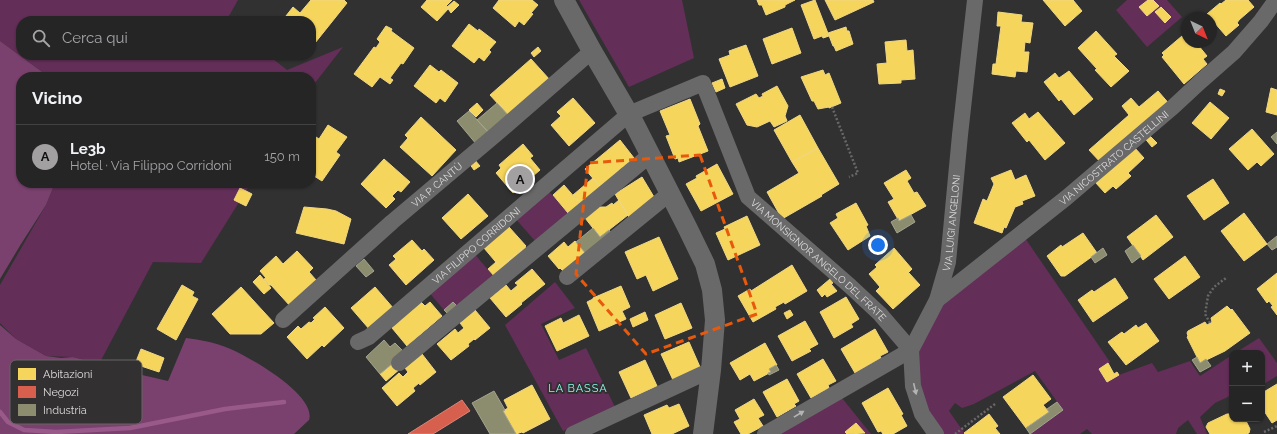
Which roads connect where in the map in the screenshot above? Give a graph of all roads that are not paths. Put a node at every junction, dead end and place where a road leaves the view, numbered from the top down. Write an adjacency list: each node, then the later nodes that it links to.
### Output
1 (564, 0): 4 (street)
2 (975, 0): 9 (street, VIA LUIGI ANGELONI)
3 (1276, 0): 9 (street, VIA NICOSTRATO CASTELLINI)
4 (592, 51): 5 (street); 10 (street, VIA P. CANTÙ)
5 (629, 114): 6 (street); 11 (street, VIA FILIPPO CORRIDONI); 12 (street, VIA MONSIGNOR ANGELO DEL FRATE)
6 (650, 155): 7 (street); 13 (street)
7 (670, 193): 8 (street); 14 (street)
8 (567, 277)
9 (937, 300): 12 (street, VIA LUIGI ANGELONI)
10 (283, 320)
11 (358, 342)
12 (911, 350): 17 (street, one-way to 12); 18 (street, one-way to 18)
13 (399, 363)
14 (712, 370): 15 (street); 16 (street)
15 (573, 434)
16 (703, 434)
17 (765, 434)
18 (936, 434)

